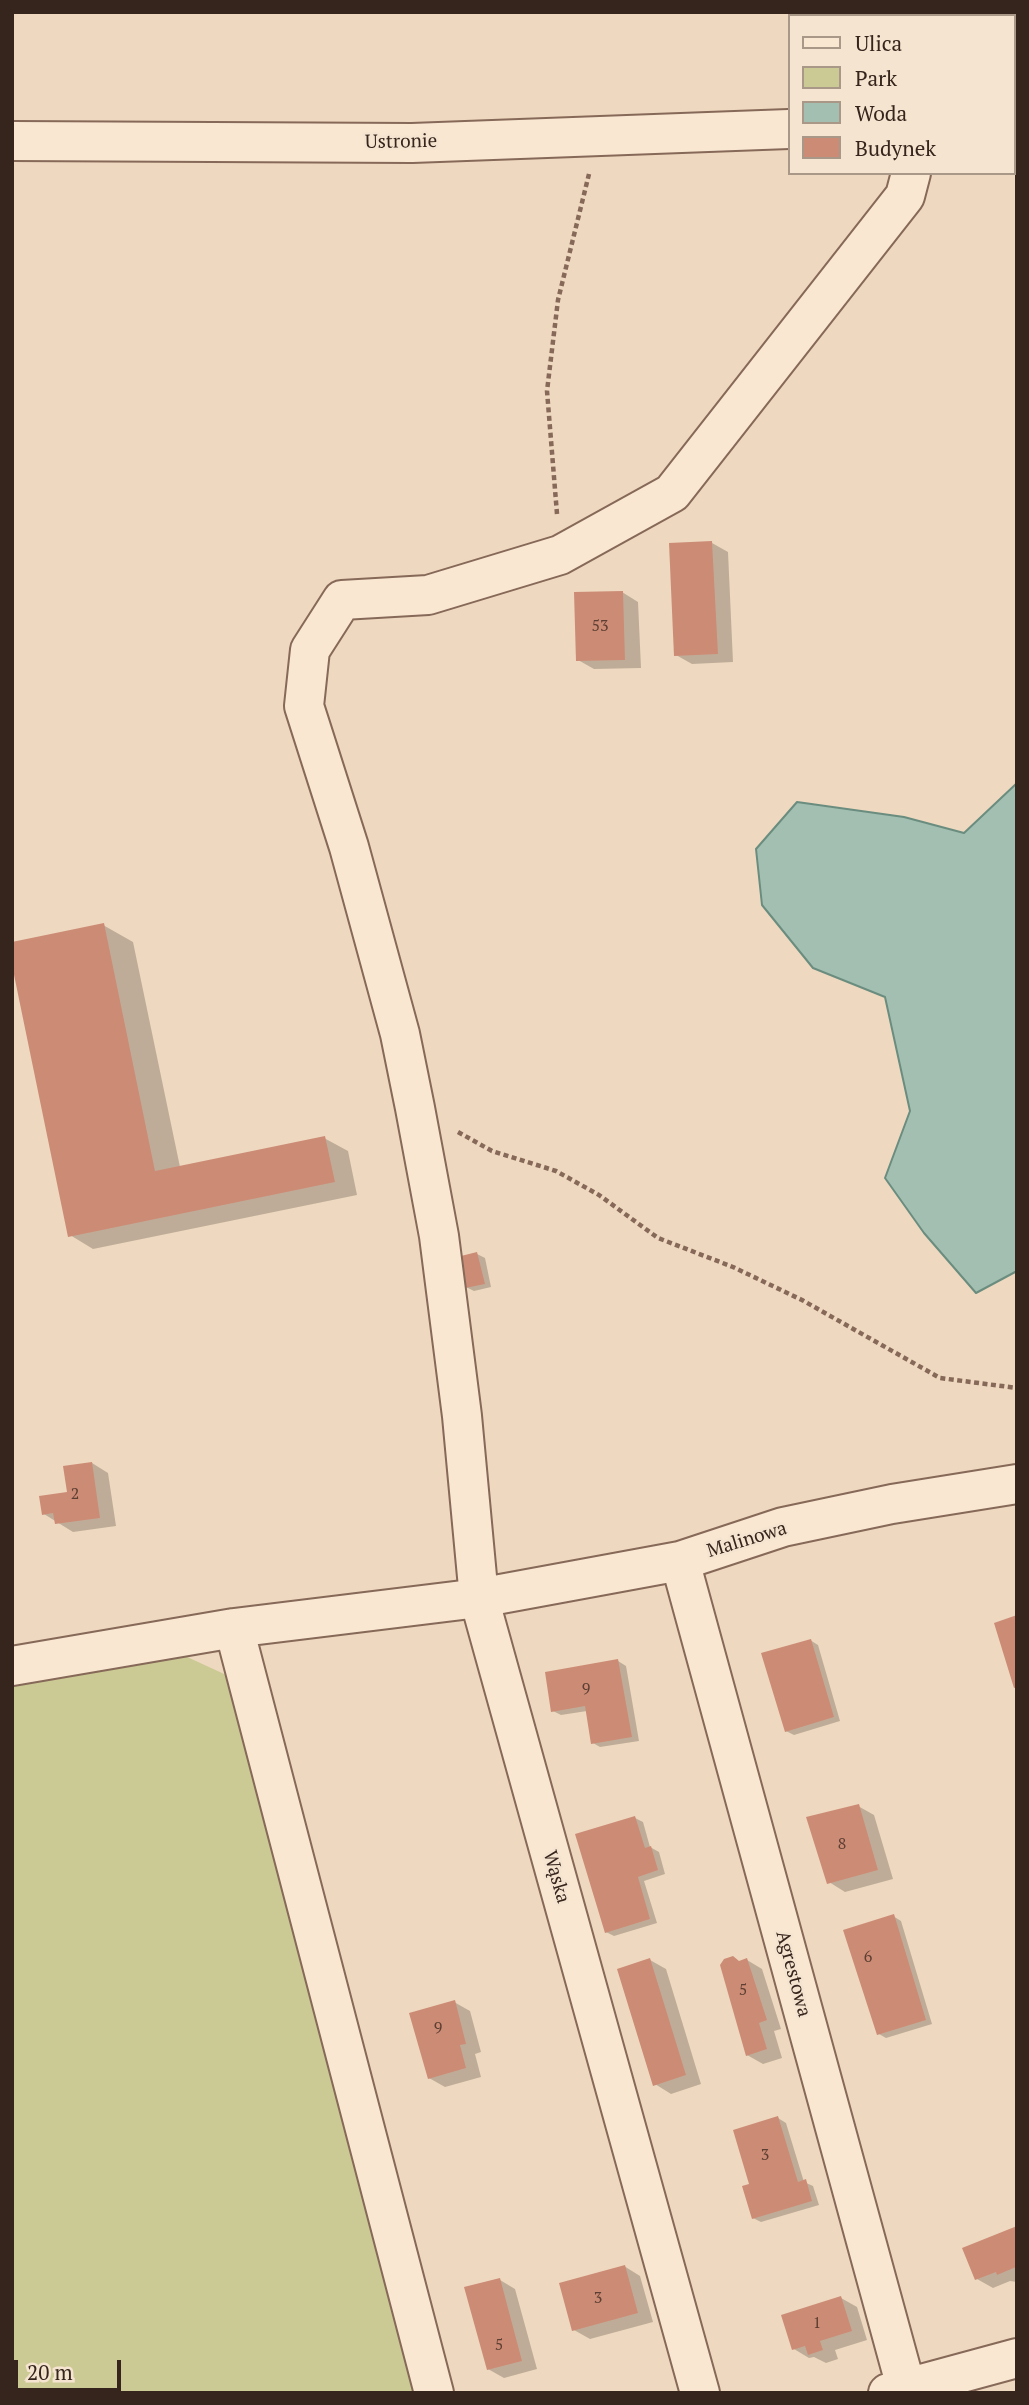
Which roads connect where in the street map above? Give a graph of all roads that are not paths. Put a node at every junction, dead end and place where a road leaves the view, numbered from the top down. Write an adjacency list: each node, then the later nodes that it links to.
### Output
1 (788, 129): 2 (street, Ustronie)
2 (12, 141)
3 (910, 175): 6 (street, Wąska)
4 (1017, 1483): 5 (street, Malinowa)
5 (680, 1561): 6 (street, Malinowa); 10 (street, Agrestowa)
6 (479, 1598): 7 (street); 12 (street, Wąska)
7 (234, 1628): 8 (street); 11 (street)
8 (12, 1666)
9 (1017, 2358): 10 (street)
10 (897, 2390)
11 (434, 2393)
12 (700, 2393)

